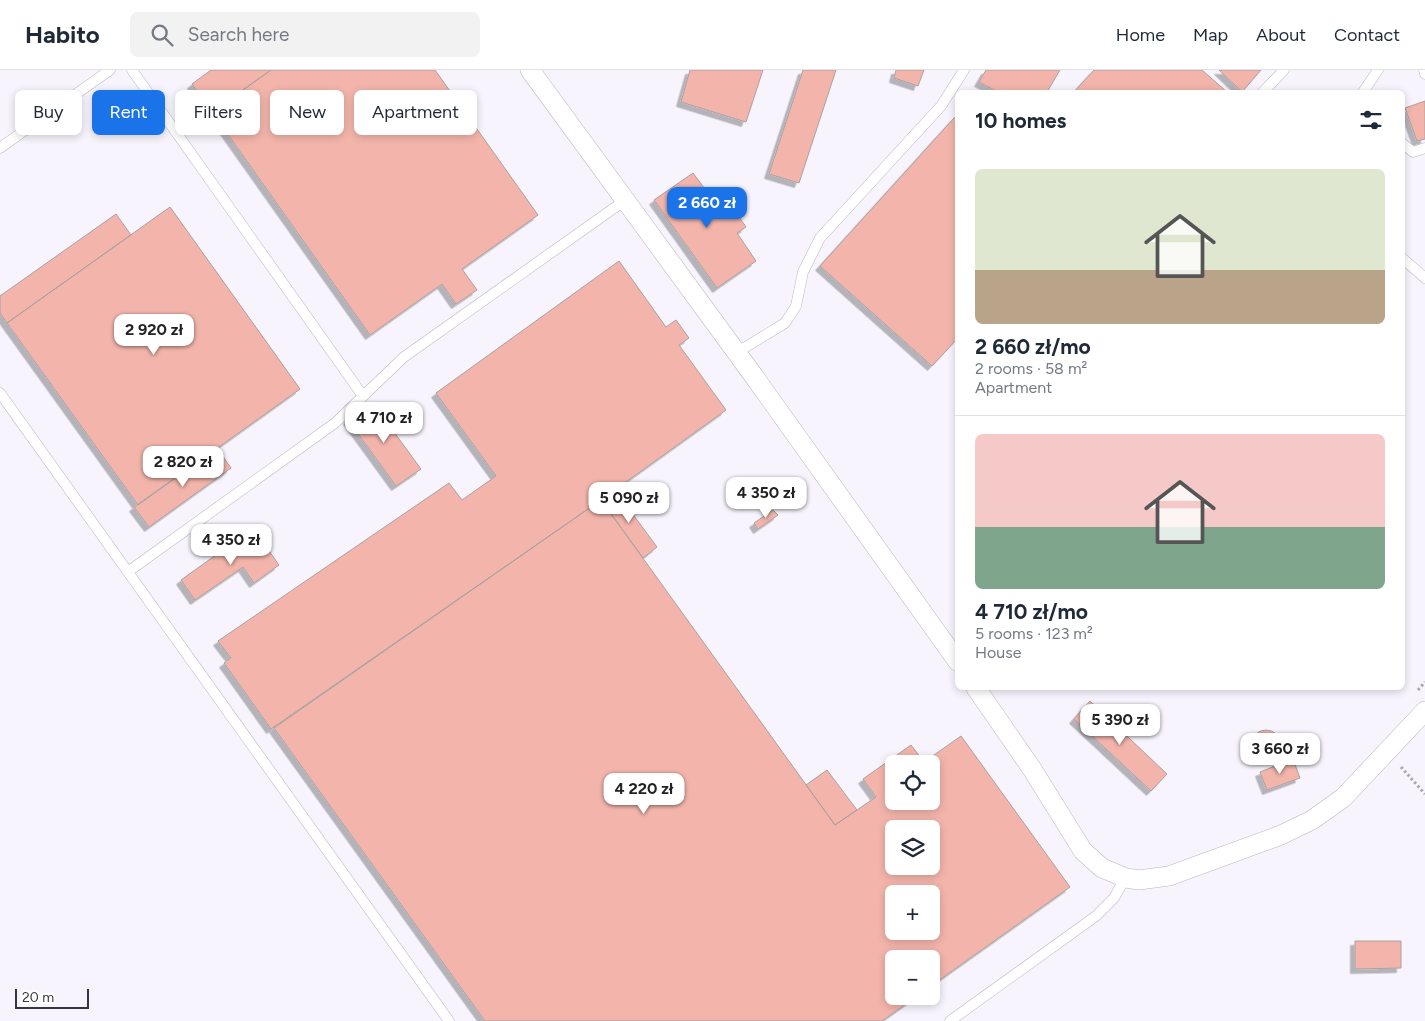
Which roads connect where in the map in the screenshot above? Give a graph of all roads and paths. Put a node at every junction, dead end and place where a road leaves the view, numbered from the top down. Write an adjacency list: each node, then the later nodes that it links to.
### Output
1 (110, 70): 12 (lane)
2 (132, 70): 19 (lane)
3 (530, 70): 14 (street)
4 (964, 70): 17 (lane)
5 (1284, 70): 9 (lane)
6 (1378, 70): 10 (lane)
7 (1424, 70): 8 (lane)
8 (1425, 74)
9 (1265, 90)
10 (1364, 90)
11 (1405, 146): 13 (lane)
12 (0, 148)
13 (1425, 148)
14 (624, 201): 17 (street); 19 (lane)
15 (1405, 261): 16 (lane)
16 (1425, 278)
17 (736, 353): 21 (street)
18 (0, 393): 20 (lane)
19 (364, 396): 20 (lane)
20 (129, 571): 29 (lane)
21 (955, 658)
22 (1425, 682): 24 (path)
23 (977, 690): 28 (street)
24 (1412, 696)
25 (1425, 711): 26 (street)
26 (1386, 753): 27 (path); 28 (street)
27 (1425, 794)
28 (1125, 878): 30 (lane)
29 (449, 1021)
30 (950, 1021)

